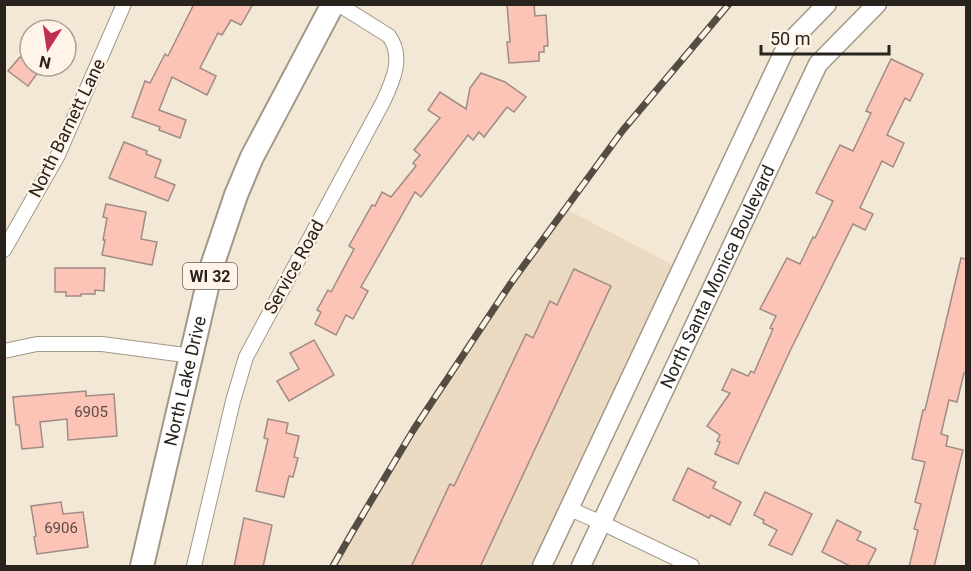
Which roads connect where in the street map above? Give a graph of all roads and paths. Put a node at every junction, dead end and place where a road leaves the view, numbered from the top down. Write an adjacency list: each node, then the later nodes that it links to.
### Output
1 (124, 4): 6 (street, North Barnett Lane)
2 (333, 4): 8 (main road, North Lake Drive / WI 32)
3 (338, 4): 12 (street, Service Road)
4 (827, 4): 9 (street, North Santa Monica Boulevard)
5 (877, 4): 10 (street, North Santa Monica Boulevard)
6 (4, 250)
7 (4, 351): 8 (street)
8 (192, 356): 11 (main road, North Lake Drive / WI 32)
9 (570, 509): 10 (street); 13 (street, North Santa Monica Boulevard)
10 (602, 523): 14 (street, North Santa Monica Boulevard); 15 (street)
11 (142, 567)
12 (194, 567)
13 (542, 567)
14 (581, 567)
15 (692, 567)

